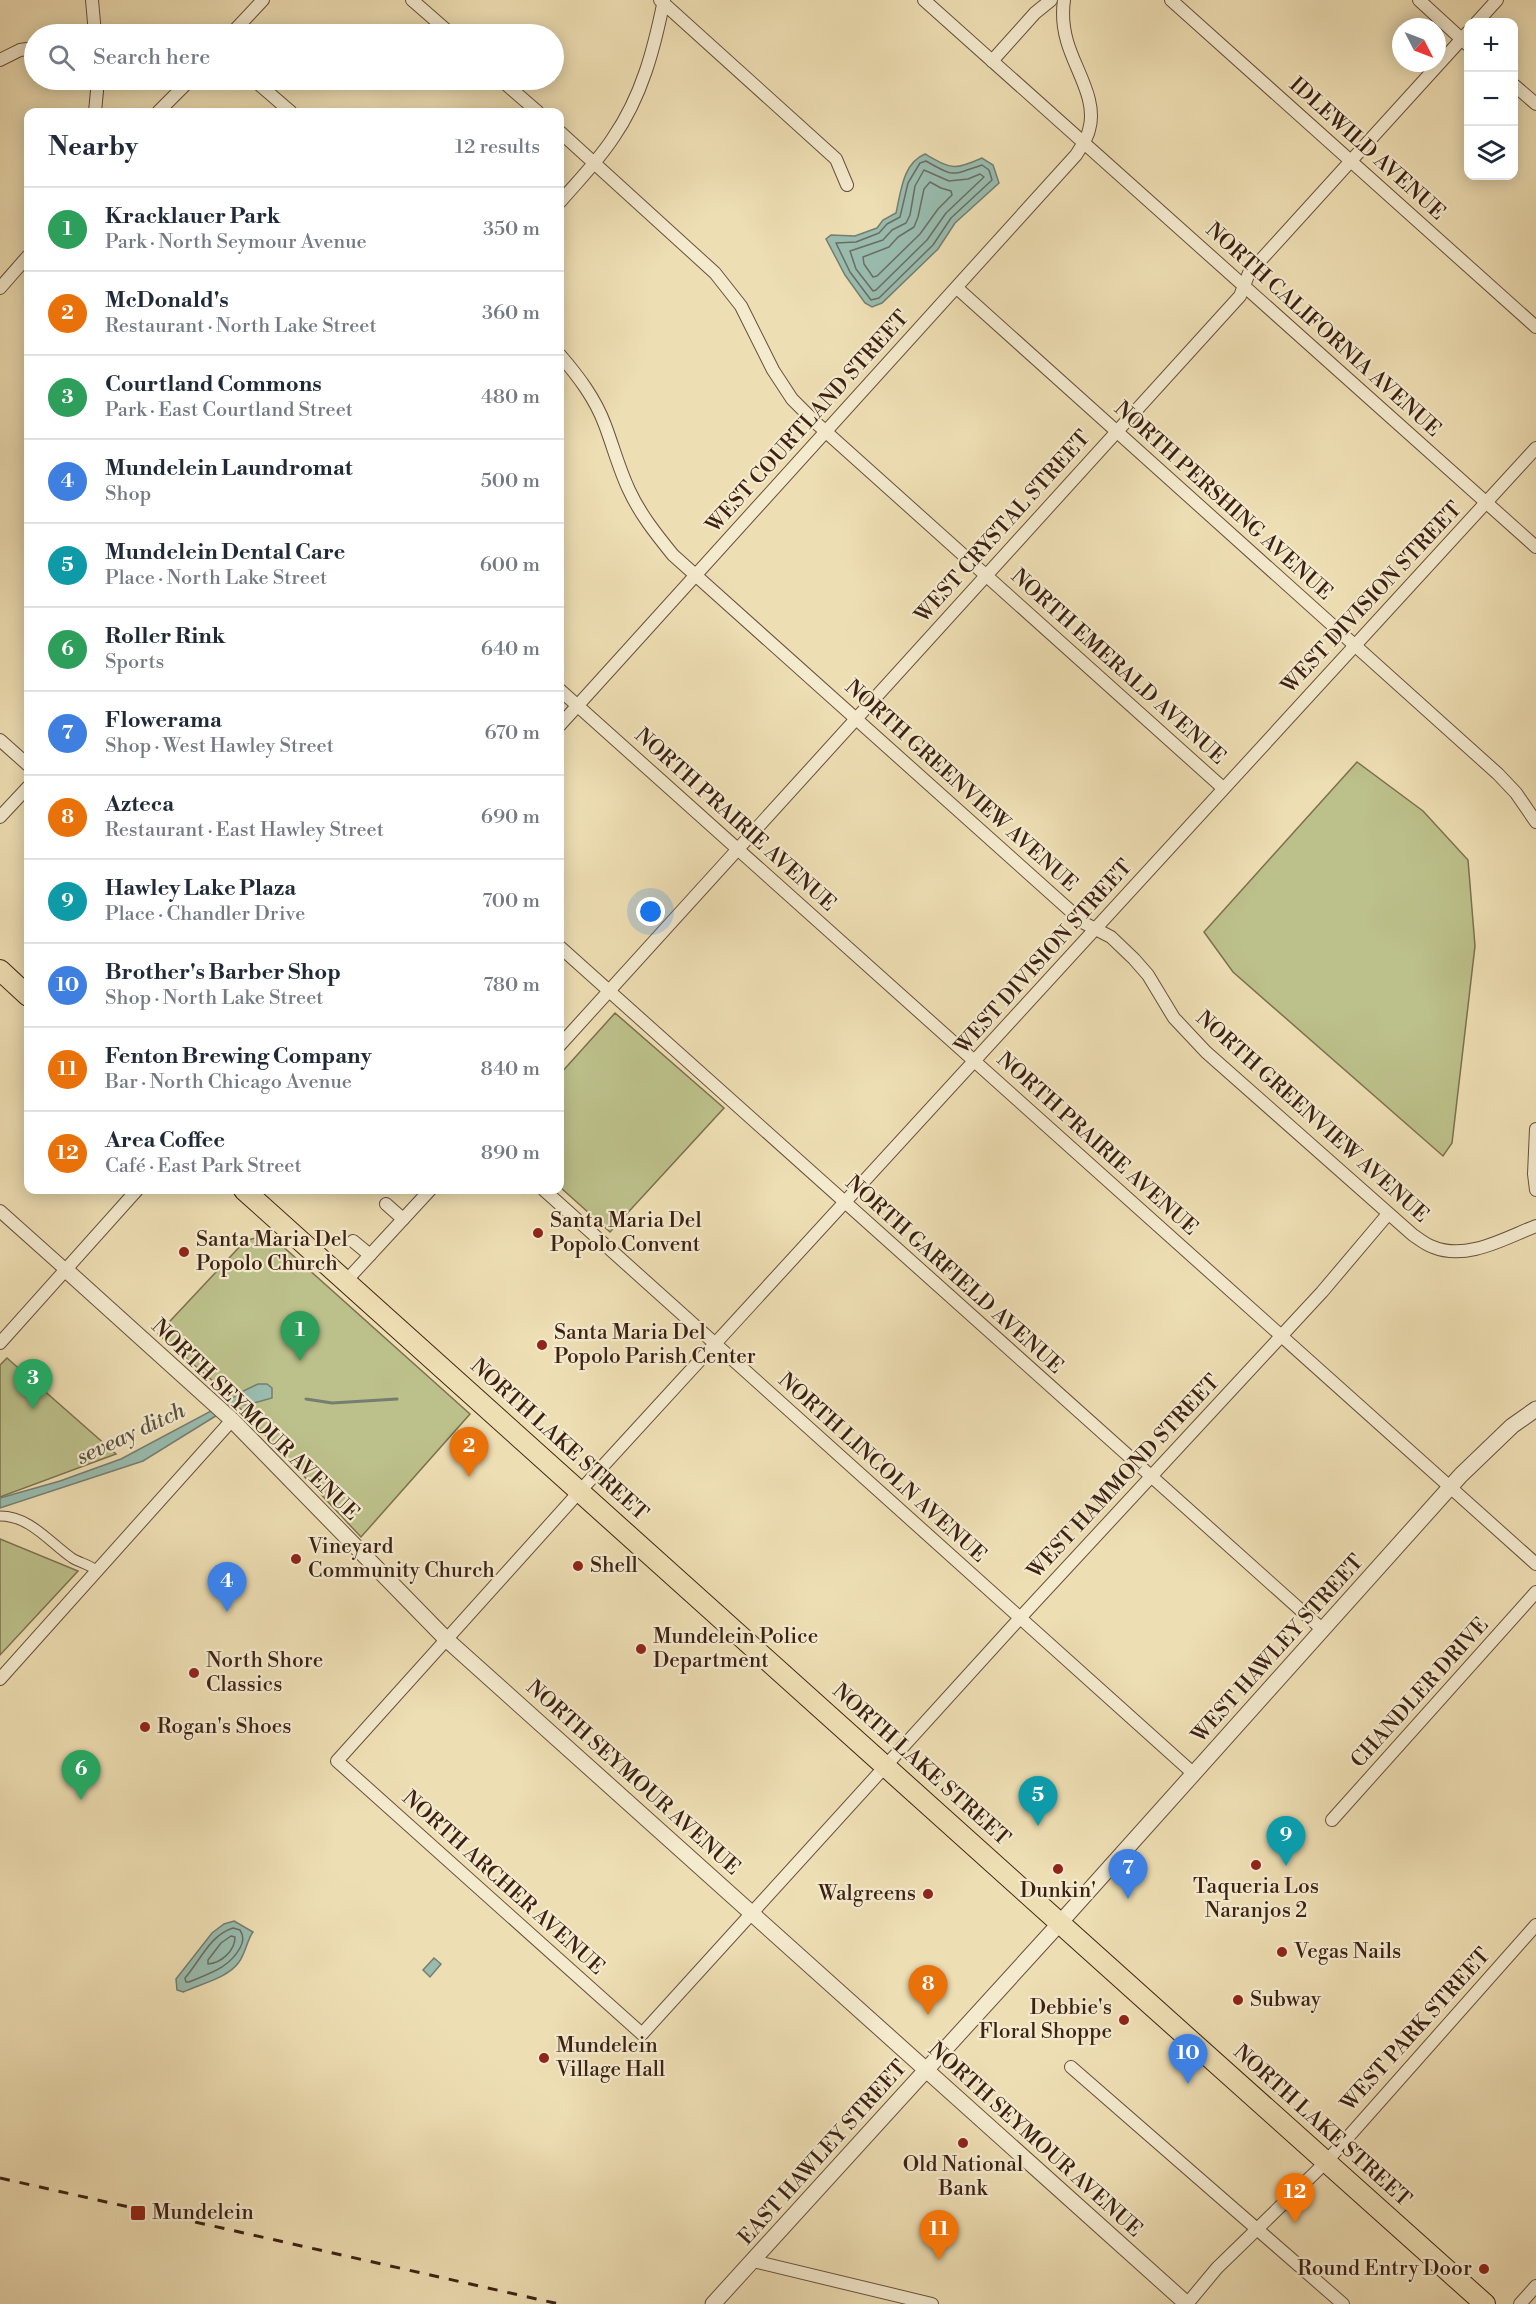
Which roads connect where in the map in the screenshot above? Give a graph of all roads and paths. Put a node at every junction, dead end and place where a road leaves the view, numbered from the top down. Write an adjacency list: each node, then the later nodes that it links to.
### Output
1 (92, 0): 12 (street)
2 (263, 0): 13 (street)
3 (412, 0): 14 (street)
4 (924, 0): 19 (street, NORTH CALIFORNIA AVENUE)
5 (1051, 0): 19 (street)
6 (1064, 0): 31 (street)
7 (1171, 0): 32 (street, IDLEWILD AVENUE)
8 (1419, 0): 15 (street)
9 (1497, 0): 11 (street)
10 (662, 1): 33 (street); 34 (street)
11 (1481, 18)
12 (94, 24)
13 (240, 24)
14 (440, 24)
15 (1464, 36)
16 (1464, 40): 32 (street, WEST CRYSTAL STREET)
17 (24, 49): 18 (street)
18 (0, 60)
19 (992, 61): 31 (street, NORTH CALIFORNIA AVENUE)
20 (1518, 88): 25 (street)
21 (97, 90): 26 (street)
22 (180, 90): 27 (street)
23 (266, 90): 28 (street)
24 (513, 90): 29 (street)
25 (1536, 105)
26 (95, 108)
27 (162, 108)
28 (286, 108)
29 (533, 108)
30 (564, 136): 33 (street, NORTH EMERALD AVENUE)
31 (1084, 143): 37 (street, NORTH CALIFORNIA AVENUE); 39 (street, WEST COURTLAND STREET)
32 (1350, 161): 37 (street, WEST CRYSTAL STREET); 40 (street, IDLEWILD AVENUE)
33 (594, 163): 35 (street); 42 (street, NORTH EMERALD AVENUE)
34 (847, 185)
35 (564, 197)
36 (24, 261): 38 (street)
37 (1243, 285): 43 (street, WEST CRYSTAL STREET); 45 (street, NORTH CALIFORNIA AVENUE)
38 (0, 288)
39 (957, 288): 42 (street, WEST COURTLAND STREET); 43 (street, NORTH PERSHING AVENUE)
40 (1536, 327)
41 (564, 360): 48 (street, NORTH GREENVIEW AVENUE)
42 (825, 431): 47 (street, NORTH EMERALD AVENUE); 48 (street, WEST COURTLAND STREET)
43 (1116, 432): 47 (street, WEST CRYSTAL STREET); 49 (street, NORTH PERSHING AVENUE)
44 (1536, 448): 45 (street, WEST DIVISION STREET)
45 (1486, 502): 46 (street, NORTH CALIFORNIA AVENUE); 49 (street, WEST DIVISION STREET)
46 (1536, 547)
47 (986, 574): 52 (street, WEST CRYSTAL STREET); 56 (street, NORTH EMERALD AVENUE)
48 (695, 575): 51 (street, WEST COURTLAND STREET); 52 (street, NORTH GREENVIEW AVENUE)
49 (1355, 645): 56 (street, WEST DIVISION STREET); 59 (street, NORTH PERSHING AVENUE)
50 (564, 694): 51 (street, NORTH PRAIRIE AVENUE)
51 (577, 706): 53 (street, WEST COURTLAND STREET); 60 (street, NORTH PRAIRIE AVENUE)
52 (855, 718): 60 (street, WEST CRYSTAL STREET); 61 (street, NORTH GREENVIEW AVENUE)
53 (564, 721)
54 (0, 740): 55 (street)
55 (24, 761)
56 (1223, 788): 61 (street, WEST DIVISION STREET)
57 (24, 791): 58 (street)
58 (0, 818)
59 (1536, 822)
60 (738, 848): 64 (street, WEST CRYSTAL STREET); 67 (street, NORTH PRAIRIE AVENUE)
61 (1096, 929): 67 (street, WEST DIVISION STREET); 77 (street, NORTH GREENVIEW AVENUE)
62 (564, 951): 64 (street, NORTH GARFIELD AVENUE)
63 (0, 970): 65 (main road)
64 (608, 990): 66 (street, WEST CRYSTAL STREET); 74 (street, NORTH GARFIELD AVENUE)
65 (24, 992)
66 (564, 1040)
67 (976, 1062): 74 (street, WEST DIVISION STREET); 84 (street, NORTH PRAIRIE AVENUE)
68 (1536, 1129): 69 (street)
69 (1536, 1190)
70 (133, 1194): 82 (street)
71 (248, 1194): 83 (main road, NORTH LAKE STREET)
72 (426, 1194): 78 (street)
73 (548, 1194): 86 (street, NORTH LINCOLN AVENUE)
74 (845, 1203): 86 (street, WEST DIVISION STREET); 89 (street, NORTH GARFIELD AVENUE)
75 (386, 1204): 78 (street)
76 (0, 1211): 82 (street)
77 (1389, 1214): 79 (street, NORTH GREENVIEW AVENUE); 84 (street, WEST HAMMOND STREET)
78 (403, 1219): 81 (street)
79 (1536, 1226)
80 (353, 1240): 81 (street)
81 (370, 1255): 83 (street)
82 (66, 1270): 85 (street); 88 (street, NORTH SEYMOUR AVENUE)
83 (346, 1281): 91 (main road, NORTH LAKE STREET)
84 (1282, 1336): 89 (street, WEST HAMMOND STREET); 90 (street, NORTH PRAIRIE AVENUE)
85 (0, 1343)
86 (715, 1345): 91 (street, WEST DIVISION STREET); 96 (street, NORTH LINCOLN AVENUE)
87 (1536, 1409): 90 (street, WEST HAWLEY STREET)
88 (231, 1419): 94 (street); 98 (street, NORTH SEYMOUR AVENUE)
89 (1150, 1477): 96 (street, WEST HAMMOND STREET); 97 (street, NORTH GARFIELD AVENUE)
90 (1451, 1487): 93 (street, NORTH PRAIRIE AVENUE); 97 (street, WEST HAWLEY STREET)
91 (580, 1491): 98 (street, WEST DIVISION STREET); 101 (main road, NORTH LAKE STREET)
92 (0, 1516): 94 (street)
93 (1536, 1564)
94 (96, 1571): 99 (street)
95 (1536, 1592): 103 (street, CHANDLER DRIVE)
96 (1020, 1618): 101 (street, WEST HAMMOND STREET); 102 (street, NORTH LINCOLN AVENUE)
97 (1323, 1630): 102 (street, WEST HAWLEY STREET)
98 (446, 1639): 100 (street, WEST DIVISION STREET); 104 (street, NORTH SEYMOUR AVENUE)
99 (0, 1679)
100 (337, 1761): 107 (street, NORTH ARCHER AVENUE)
101 (886, 1766): 104 (street, WEST HAMMOND STREET); 105 (main road, NORTH LAKE STREET)
102 (1194, 1774): 105 (street, WEST HAWLEY STREET)
103 (1332, 1820)
104 (751, 1912): 107 (street, WEST HAMMOND STREET); 109 (street, NORTH SEYMOUR AVENUE)
105 (1059, 1924): 109 (street, EAST HAWLEY STREET); 110 (main road, NORTH LAKE STREET)
106 (1536, 1925): 110 (street, WEST PARK STREET)
107 (642, 2034)
108 (1071, 2067): 111 (street)
109 (927, 2070): 112 (street, EAST HAWLEY STREET); 116 (street, NORTH SEYMOUR AVENUE)
110 (1326, 2162): 111 (street, WEST PARK STREET); 118 (main road, NORTH LAKE STREET)
111 (1258, 2229): 116 (street, WEST PARK STREET); 117 (street)
112 (753, 2261): 114 (street, EAST HAWLEY STREET); 115 (street)
113 (1536, 2286): 119 (street)
114 (714, 2304)
115 (932, 2304)
116 (1187, 2304)
117 (1343, 2304)
118 (1485, 2304)
119 (1520, 2304)

